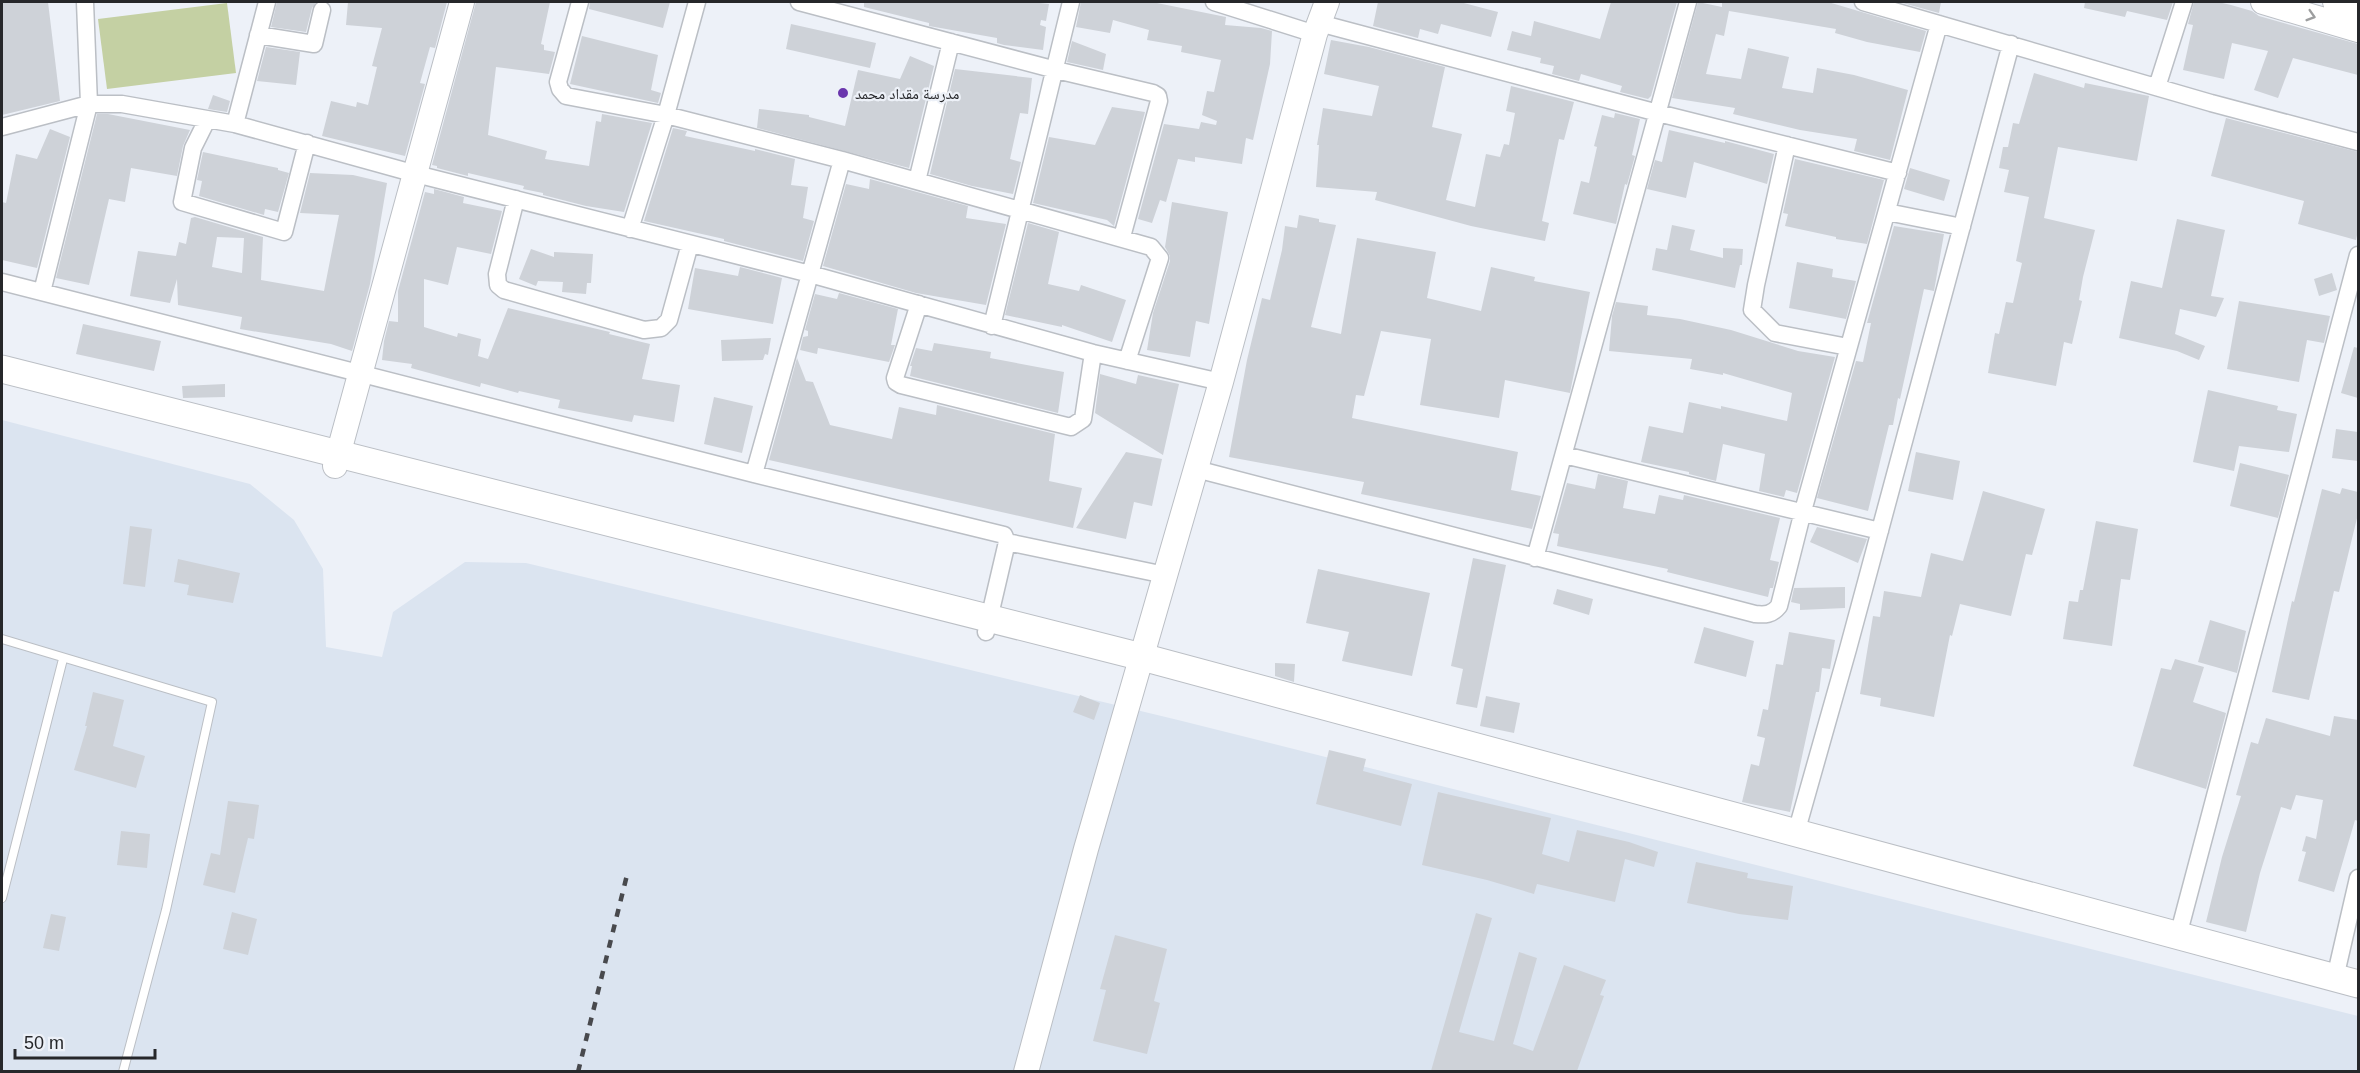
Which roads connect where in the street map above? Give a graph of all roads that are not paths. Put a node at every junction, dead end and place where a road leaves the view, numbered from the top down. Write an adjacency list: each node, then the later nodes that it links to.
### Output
1 (85, 2): 24 (street)
2 (267, 2): 19 (street)
3 (462, 2): 35 (street)
4 (580, 2): 26 (street)
5 (697, 2): 26 (street)
6 (799, 2): 20 (street)
7 (1071, 2): 22 (street)
8 (1214, 2): 16 (street)
9 (1688, 2): 25 (street)
10 (1863, 2): 17 (street)
11 (2184, 2): 23 (street)
12 (2263, 2): 18 (street, one-way to 18)
13 (2335, 2): 14 (street)
14 (2358, 9)
15 (322, 10): 19 (street)
16 (1320, 19): 25 (street); 56 (street)
17 (1940, 24): 21 (street); 34 (street)
18 (2358, 30)
19 (258, 35): 28 (street)
20 (951, 42): 22 (street); 36 (street)
21 (2011, 44): 23 (street); 40 (street)
22 (1056, 70): 38 (street); 42 (street)
23 (2157, 87): 30 (street)
24 (89, 104): 27 (street); 29 (street); 47 (street)
25 (1658, 113): 32 (street); 57 (street)
26 (666, 115): 33 (street); 41 (street)
27 (207, 120): 28 (street); 31 (street)
28 (235, 124): 31 (street)
29 (2, 127)
30 (2358, 142)
31 (307, 143): 35 (street)
32 (1787, 146): 34 (street); 50 (street)
33 (842, 160): 36 (street); 45 (street)
34 (1898, 173): 39 (street)
35 (416, 174): 37 (street); 54 (street)
36 (917, 181): 38 (street)
37 (516, 200): 41 (street); 43 (street)
38 (1019, 210): 42 (street); 49 (street)
39 (1887, 212): 40 (street); 50 (street)
40 (1962, 228): 62 (street)
41 (630, 229): 43 (street)
42 (1122, 237): 52 (street)
43 (690, 244): 45 (street)
44 (2358, 255): 73 (street)
45 (810, 274): 48 (street); 60 (street)
46 (2, 282): 47 (street)
47 (42, 292): 54 (street)
48 (919, 304): 49 (street); 51 (street)
49 (992, 326): 51 (street)
50 (1848, 347): 61 (street)
51 (1093, 353): 52 (street)
52 (1127, 361): 56 (street)
53 (2, 369): 58 (main road)
54 (359, 374): 58 (street); 60 (street)
55 (2, 381): 58 (main road)
56 (1221, 382): 59 (street)
57 (1564, 455): 61 (street); 64 (street)
58 (336, 460): 66 (main road)
59 (1196, 469): 64 (street); 65 (street)
60 (754, 474): 63 (street)
61 (1803, 511): 62 (street); 64 (street)
62 (1880, 531): 70 (street)
63 (1007, 542): 65 (street); 66 (street)
64 (1535, 558)
65 (1165, 575): 69 (street)
66 (987, 625): 69 (main road)
67 (2, 639): 68 (lane)
68 (63, 659): 72 (lane); 76 (lane)
69 (1140, 664): 70 (main road); 75 (main road); 77 (street)
70 (1796, 833): 73 (main road)
71 (2358, 878): 74 (street)
72 (2, 898)
73 (2178, 936): 74 (main road)
74 (2347, 981)
75 (2358, 996)
76 (123, 1071)
77 (1026, 1071)

